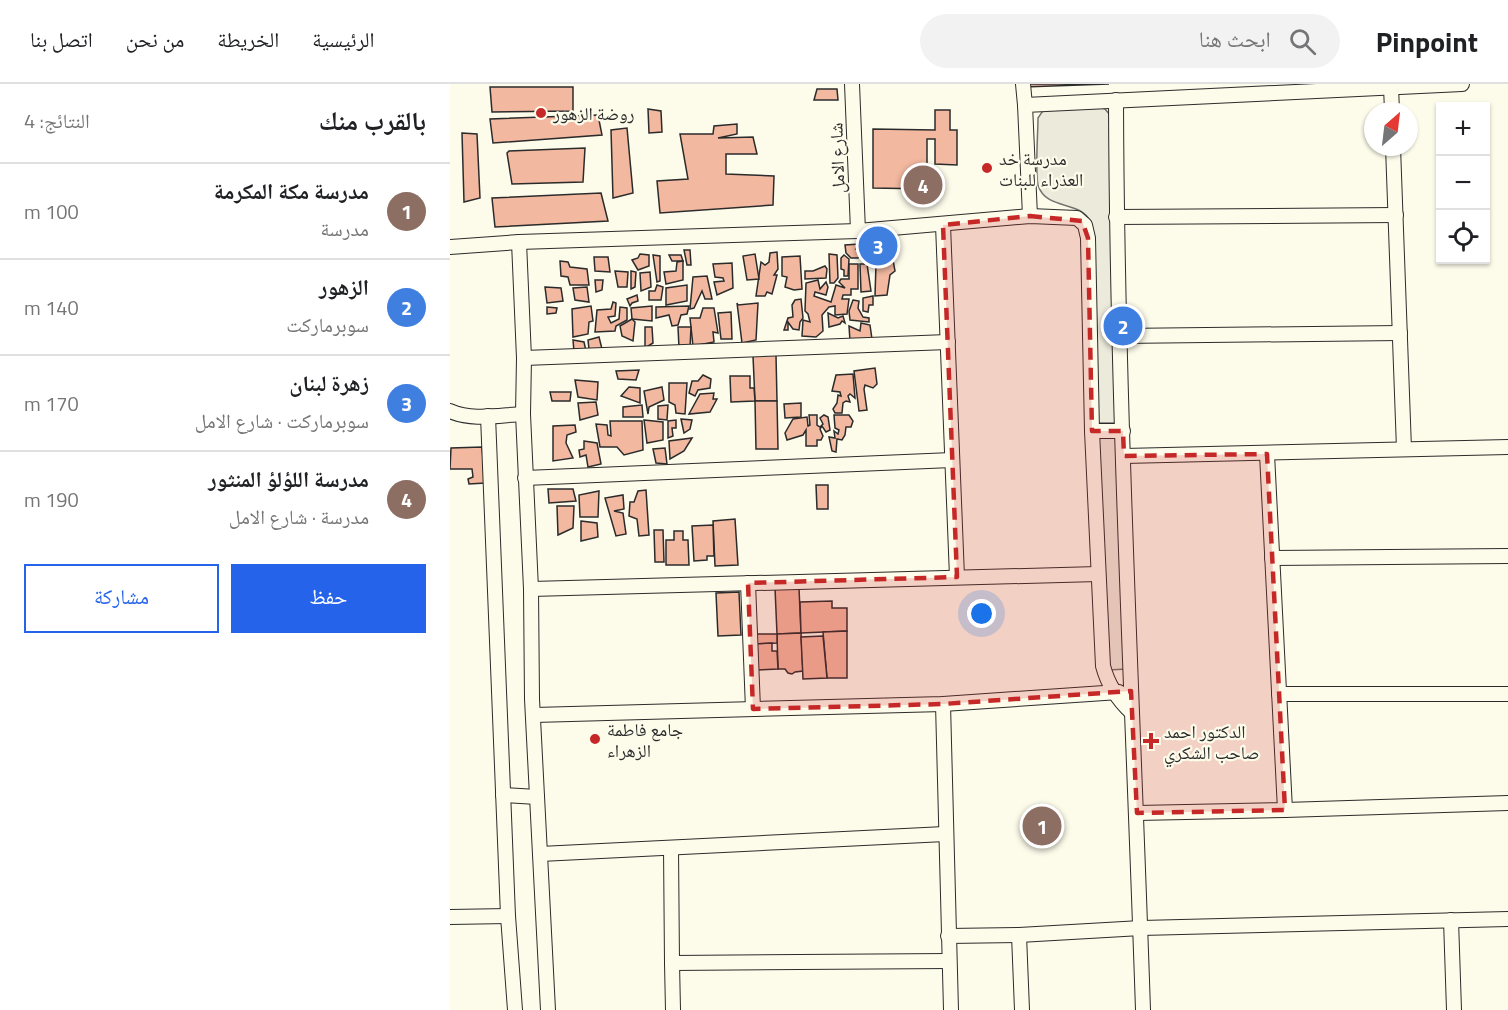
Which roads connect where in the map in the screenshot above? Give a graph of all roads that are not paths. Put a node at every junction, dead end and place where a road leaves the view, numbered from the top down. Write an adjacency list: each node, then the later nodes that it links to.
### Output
1 (852, 84): 14 (street, شارع الامل)
2 (1023, 84): 8 (street)
3 (1462, 84): 4 (street)
4 (1391, 87): 5 (street); 7 (street)
5 (1250, 89): 6 (street)
6 (1116, 100): 8 (street); 12 (street)
7 (1392, 102)
8 (1025, 105): 11 (street)
9 (1393, 156): 10 (street)
10 (1396, 215): 12 (street); 17 (street)
11 (1030, 216): 13 (street); 24 (street)
12 (1116, 217): 18 (street)
13 (943, 225): 14 (street); 19 (street)
14 (858, 231): 15 (street)
15 (519, 242): 16 (street); 20 (street)
16 (450, 247)
17 (1400, 333): 18 (street); 27 (street)
18 (1120, 336): 25 (street)
19 (948, 342): 20 (street); 30 (street)
20 (524, 358): 22 (street)
21 (450, 411): 23 (street)
22 (523, 414): 23 (street); 31 (street)
23 (488, 416): 46 (street)
24 (1092, 431): 25 (street); 34 (street)
25 (1123, 431): 29 (street)
26 (1508, 447): 27 (street)
27 (1404, 449): 28 (street)
28 (1268, 454): 29 (street); 33 (street)
29 (1124, 456): 38 (street)
30 (952, 460): 31 (street); 35 (street)
31 (525, 478): 37 (street)
32 (1508, 556): 33 (street)
33 (1272, 558): 40 (street)
34 (1098, 574): 35 (street); 39 (street)
35 (957, 577): 36 (street)
36 (748, 583): 37 (street); 43 (street)
37 (531, 589): 45 (street)
38 (1131, 691): 39 (street); 44 (street)
39 (1114, 692): 42 (street); 44 (street)
40 (1279, 694): 41 (street); 49 (street)
41 (1508, 694)
42 (943, 704): 43 (street); 51 (street)
43 (753, 709): 45 (street)
44 (1132, 713): 50 (street)
45 (534, 715): 47 (street)
46 (503, 795): 47 (street); 54 (street)
47 (537, 797): 53 (street)
48 (1508, 803): 49 (street)
49 (1285, 810): 50 (street)
50 (1137, 813): 58 (street)
51 (945, 834): 52 (street); 60 (street)
52 (671, 848): 53 (street); 62 (street)
53 (540, 854): 64 (street)
54 (508, 916): 55 (street); 63 (street)
55 (450, 917)
56 (1508, 919): 57 (street)
57 (1451, 920): 58 (street); 69 (street)
58 (1141, 928): 59 (street); 68 (street)
59 (1019, 935): 60 (street); 67 (street)
60 (948, 936): 61 (street)
61 (949, 961): 62 (street); 66 (street)
62 (672, 963): 65 (street)
63 (515, 1010)
64 (548, 1010)
65 (673, 1010)
66 (951, 1010)
67 (1022, 1010)
68 (1143, 1010)
69 (1454, 1010)

